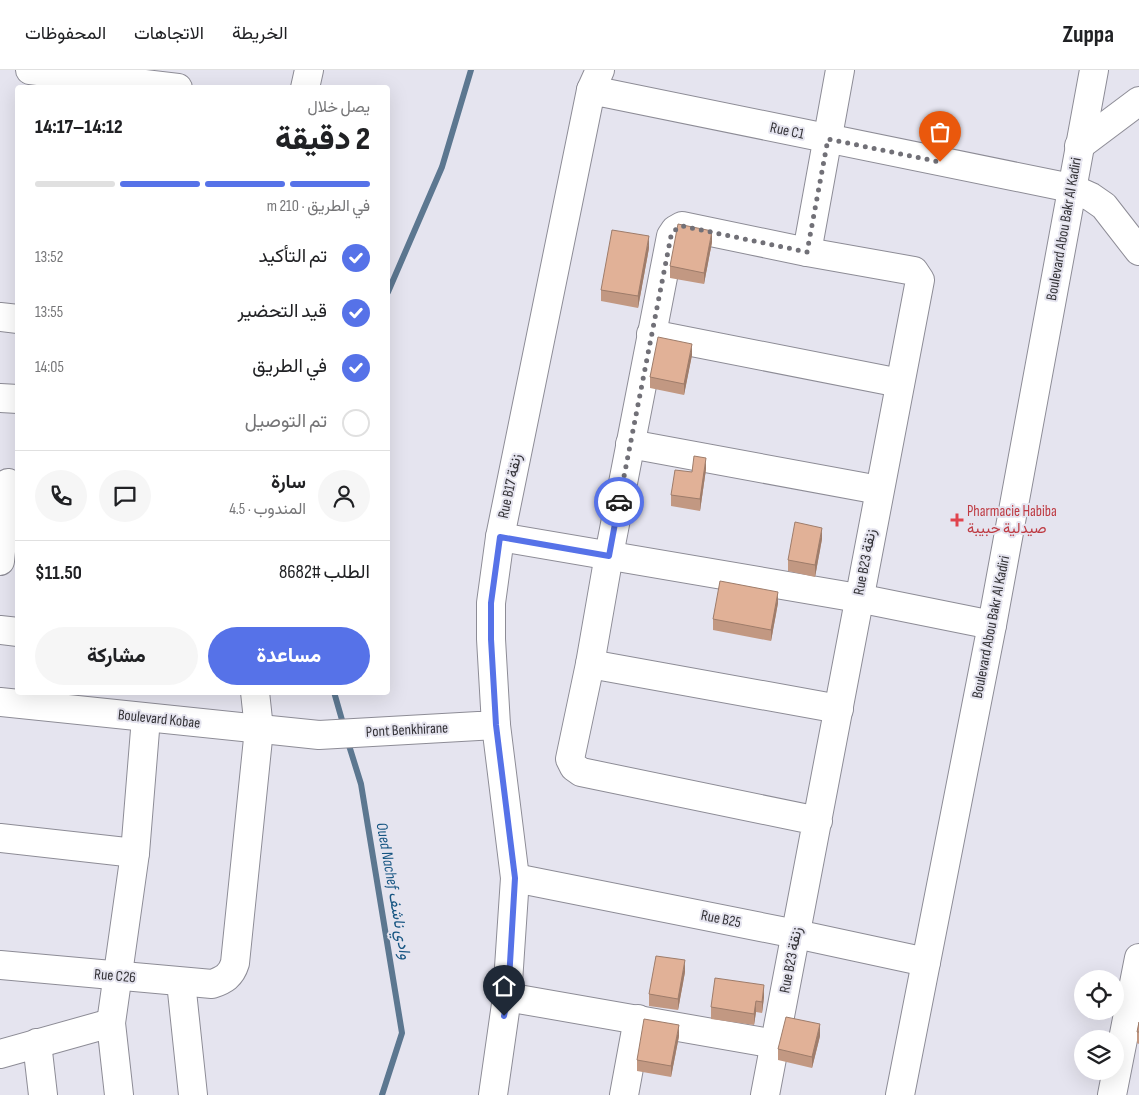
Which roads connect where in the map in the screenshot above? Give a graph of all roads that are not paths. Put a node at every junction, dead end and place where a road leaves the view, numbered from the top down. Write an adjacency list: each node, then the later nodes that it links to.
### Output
1 (309, 70): 7 (street)
2 (840, 70): 9 (street)
3 (1094, 70): 10 (street, Boulevard Abou Bakr Al Kadiri)
4 (47, 75): 6 (street)
5 (596, 80): 9 (street, Rue C1); 23 (street, Rue B17 زنقة)
6 (148, 85)
7 (306, 85)
8 (1139, 101): 10 (street)
9 (828, 139): 11 (street, Rue C1); 13 (street)
10 (1079, 146): 11 (street, Boulevard Abou Bakr Al Kadiri)
11 (1071, 188): 12 (street, Rue C1); 29 (street, Boulevard Abou Bakr Al Kadiri)
12 (1139, 251)
13 (807, 252): 16 (street, Rue B23 زنقة); 17 (street, Rue B23 زنقة)
14 (0, 317): 15 (street)
15 (15, 319)
16 (651, 334): 17 (street); 20 (street)
17 (900, 382): 22 (street, Rue B23 زنقة)
18 (0, 398): 19 (street)
19 (15, 399)
20 (630, 444): 22 (street); 24 (street)
21 (9, 483): 25 (street)
22 (879, 490): 28 (street, Rue B23 زنقة)
23 (500, 537): 24 (street); 37 (street, Rue B17 زنقة)
24 (609, 556): 28 (street); 32 (street)
25 (0, 561)
26 (0, 566): 27 (street)
27 (15, 568)
28 (858, 598): 29 (street); 35 (street, Rue B23 زنقة)
29 (992, 625): 46 (street, Boulevard Abou Bakr Al Kadiri)
30 (0, 630): 31 (street)
31 (15, 632)
32 (590, 664): 35 (street); 40 (street)
33 (255, 695): 38 (street)
34 (0, 702): 36 (street, Boulevard Kobae)
35 (839, 709): 40 (street, Rue B23 زنقة)
36 (146, 718): 38 (street, Boulevard Kobae); 42 (street)
37 (496, 725): 39 (street, Pont Benkhirane); 43 (street, Rue B17 زنقة)
38 (259, 728): 39 (street, Boulevard Kobae); 49 (street, Rue C26)
39 (319, 735)
40 (818, 821): 44 (street, Rue B23 زنقة)
41 (0, 838): 42 (street)
42 (136, 853): 48 (street)
43 (515, 878): 44 (street, Rue B25); 50 (street, Rue B17 زنقة)
44 (796, 934): 46 (street, Rue B25); 54 (street, Rue B23 زنقة)
45 (1139, 958): 63 (street)
46 (926, 962): 62 (street, Boulevard Abou Bakr Al Kadiri)
47 (0, 965): 48 (street, Rue C26)
48 (118, 976): 49 (street, Rue C26); 52 (street)
49 (181, 982): 58 (street)
50 (508, 997): 51 (street); 59 (street, Rue B17 زنقة)
51 (638, 1019): 54 (street); 60 (street)
52 (111, 1023): 53 (street); 57 (street)
53 (37, 1043): 55 (street); 56 (street)
54 (775, 1044): 61 (street, Rue B23 زنقة)
55 (0, 1054)
56 (43, 1095)
57 (119, 1095)
58 (193, 1095)
59 (493, 1095)
60 (624, 1095)
61 (765, 1095)
62 (900, 1095)
63 (1112, 1095)

